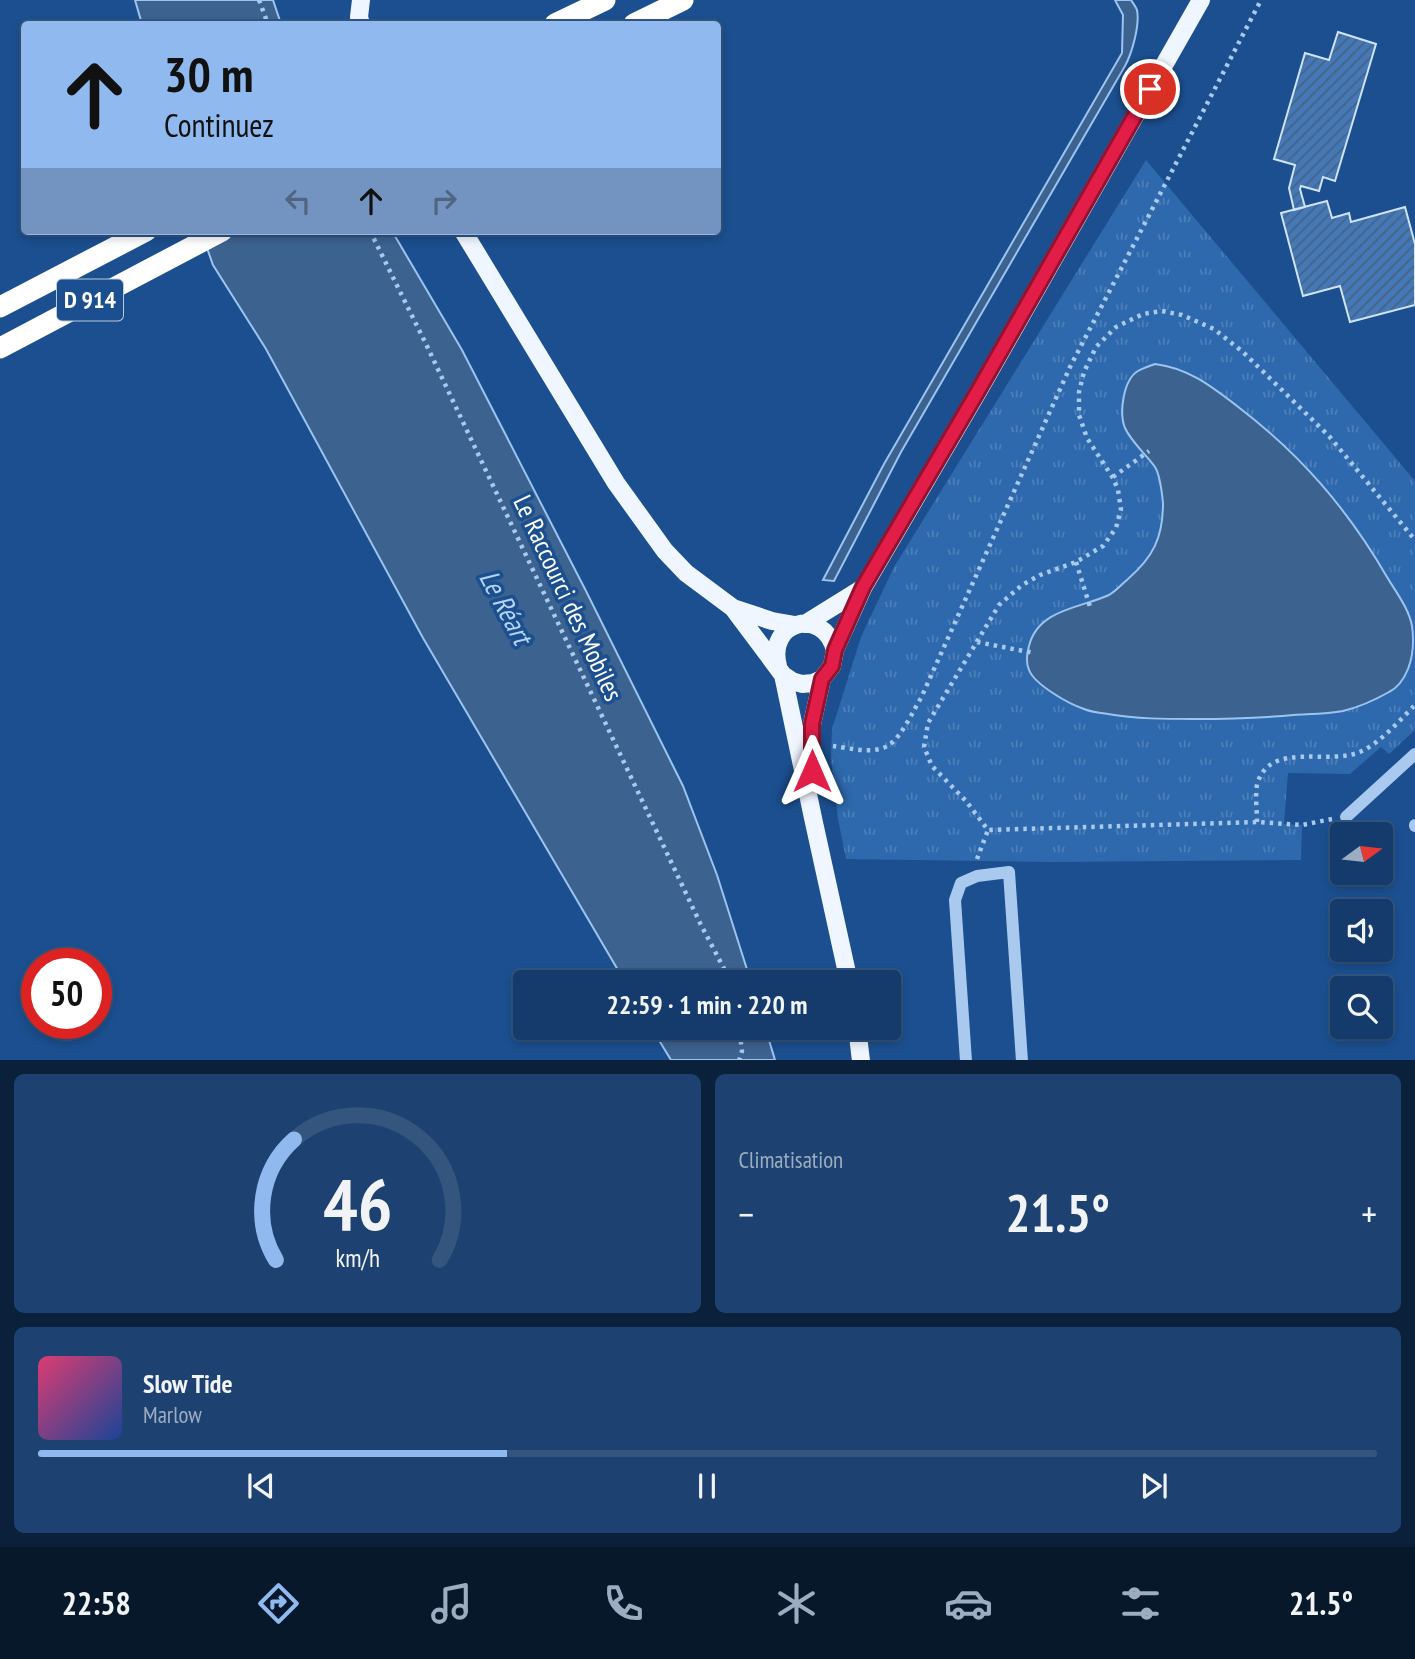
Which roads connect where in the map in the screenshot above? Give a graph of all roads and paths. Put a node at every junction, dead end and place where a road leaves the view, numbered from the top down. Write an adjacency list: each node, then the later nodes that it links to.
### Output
1 (258, 0): 8 (path)
2 (361, 0): 9 (main road)
3 (588, 0): 10 (highway)
4 (604, 0): 11 (highway)
5 (683, 0): 12 (highway)
6 (1201, 0): 23 (main road)
7 (1261, 0): 33 (path)
8 (267, 21)
9 (360, 21)
10 (550, 21)
11 (561, 21)
12 (640, 21)
13 (138, 235): 17 (highway, D 914)
14 (214, 235): 18 (highway, D 914)
15 (372, 235): 40 (path, Le Raccourci des Mobiles)
16 (465, 235): 24 (main road)
17 (0, 307)
18 (3, 347)
19 (1149, 452): 20 (path)
20 (1113, 478): 21 (path); 22 (path)
21 (1415, 540)
22 (1076, 562): 25 (path); 27 (path)
23 (863, 587): 26 (main road); 28 (main road)
24 (733, 608): 26 (main road); 30 (main road)
25 (1091, 610)
26 (800, 624): 28 (main road); 30 (main road)
27 (976, 642): 29 (path); 38 (path)
28 (835, 650): 31 (main road)
29 (1034, 653)
30 (781, 670): 31 (main road); 36 (main road)
31 (822, 679): 36 (main road)
32 (1415, 705): 37 (path)
33 (827, 745)
34 (1415, 754): 35 (lane)
35 (1346, 817): 37 (path)
36 (813, 818): 41 (main road)
37 (1257, 822): 38 (path)
38 (988, 830): 39 (path)
39 (977, 876): 46 (lane); 47 (lane)
40 (725, 970)
41 (846, 970)
42 (741, 1040): 44 (path)
43 (858, 1040): 45 (main road)
44 (739, 1060)
45 (861, 1060)
46 (967, 1060)
47 (1022, 1060)

